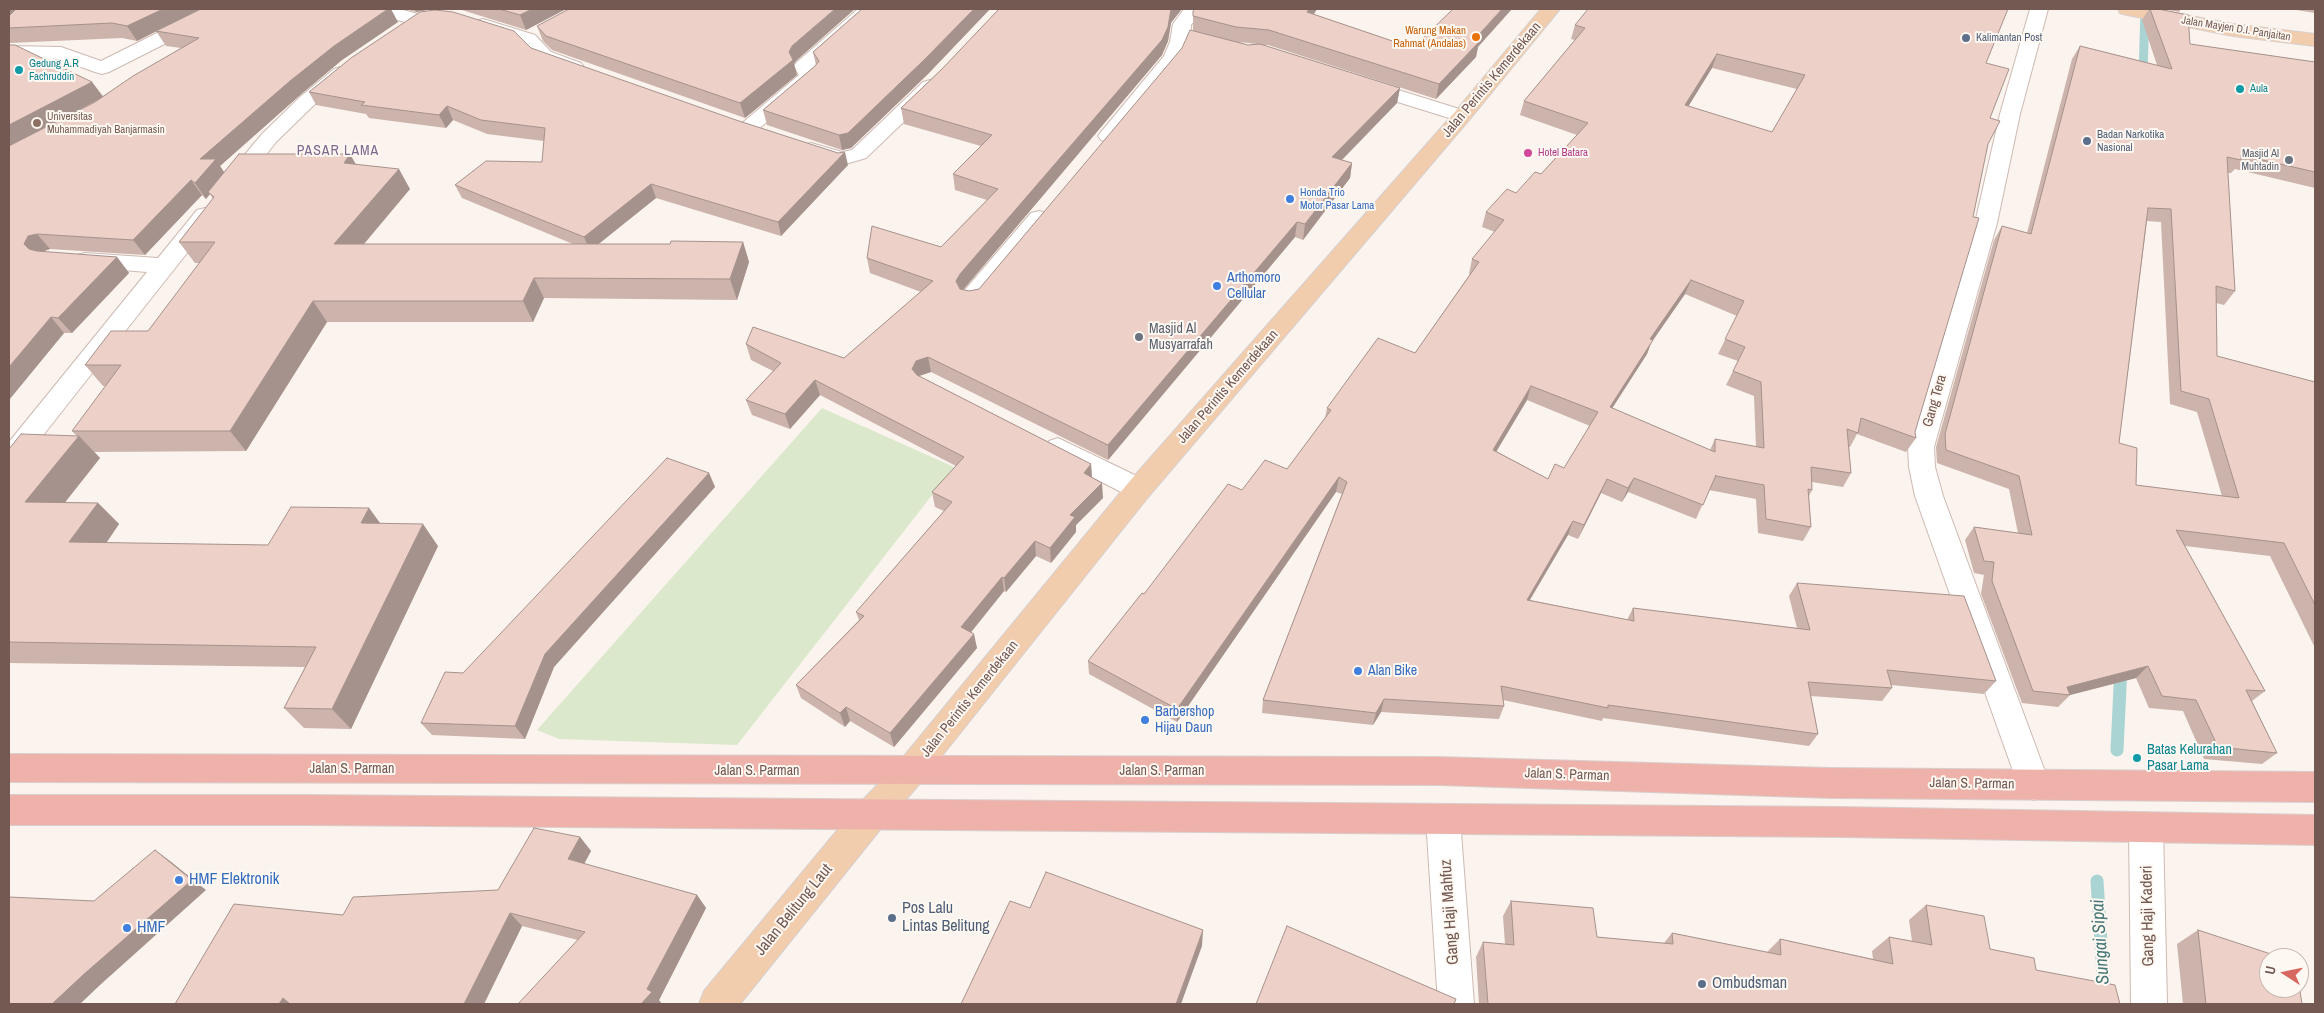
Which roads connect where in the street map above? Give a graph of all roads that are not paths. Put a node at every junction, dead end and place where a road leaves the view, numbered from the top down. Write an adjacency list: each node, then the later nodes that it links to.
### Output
1 (219, 9): 11 (street)
2 (379, 9): 8 (street)
3 (869, 9): 17 (street)
4 (1194, 9): 19 (street)
5 (1551, 9): 16 (main road, Jalan Perintis Kemerdekaan)
6 (2039, 9): 30 (street, Gang Tera)
7 (2127, 9): 10 (main road, Jalan Mayjen D.I. Panjaitan)
8 (419, 20): 9 (street); 13 (street)
9 (398, 33)
10 (2315, 40)
11 (9, 52)
12 (358, 61): 22 (street)
13 (590, 72)
14 (943, 72): 18 (street)
15 (1342, 78): 16 (street)
16 (1462, 116): 26 (main road, Jalan Perintis Kemerdekaan)
17 (749, 128)
18 (795, 144)
19 (1094, 153)
20 (1049, 206): 23 (street)
21 (60, 258): 22 (street)
22 (164, 266): 25 (street)
23 (972, 297)
24 (1035, 437): 26 (street)
25 (9, 460)
26 (1139, 489): 28 (main road, Jalan Perintis Kemerdekaan)
27 (9, 768): 28 (highway, Jalan S. Parman)
28 (911, 771): 29 (highway, Jalan S. Parman); 33 (main road, Jalan Perintis Kemerdekaan)
29 (1983, 784): 30 (highway, Jalan S. Parman); 35 (highway)
30 (2034, 785): 31 (highway, Jalan S. Parman)
31 (2315, 787)
32 (9, 810): 33 (highway)
33 (871, 816): 34 (highway); 38 (main road, Jalan Belitung Laut)
34 (1443, 819): 35 (highway); 39 (street, Gang Haji Mahfuz)
35 (2000, 824): 36 (highway)
36 (2146, 827): 37 (highway); 40 (street, Gang Haji Kaderi)
37 (2315, 830)
38 (717, 1004)
39 (1456, 1004)
40 (2150, 1004)

